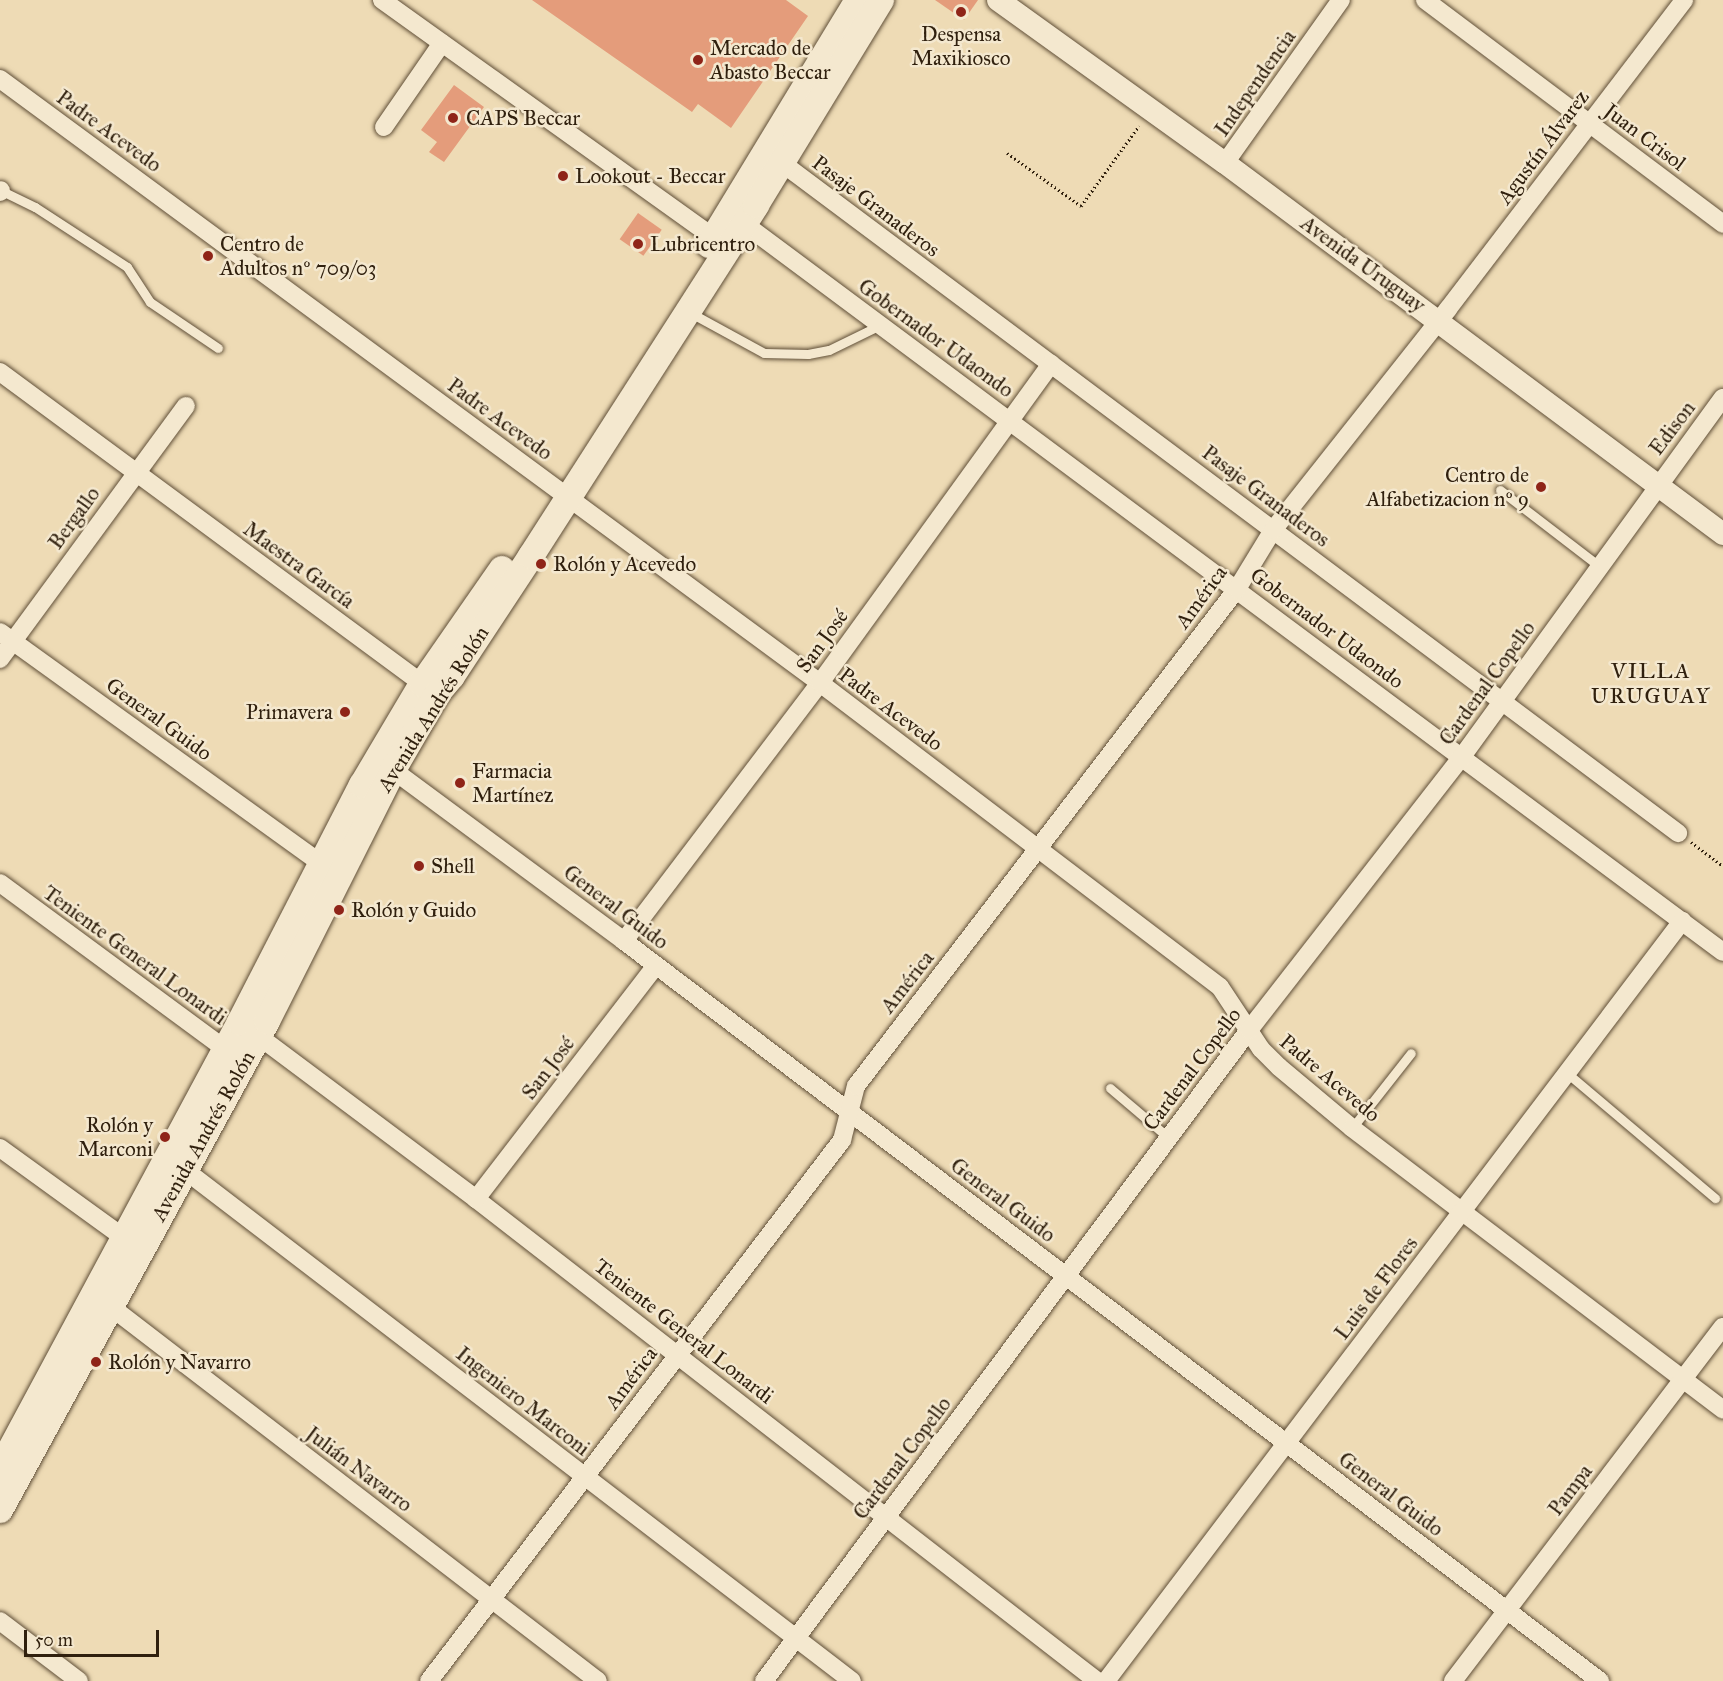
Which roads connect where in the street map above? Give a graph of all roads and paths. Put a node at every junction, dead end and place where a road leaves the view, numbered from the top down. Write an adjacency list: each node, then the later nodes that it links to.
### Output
1 (381, 0): 8 (street)
2 (858, 0): 17 (main road, Avenida Andrés Rolón)
3 (881, 0): 14 (main road, Avenida Andrés Rolón)
4 (998, 0): 10 (street, Avenida Uruguay)
5 (1341, 0): 15 (street, Independencia)
6 (1425, 0): 11 (street, Juan Crisol)
7 (1684, 0): 11 (street, Agustín Álvarez)
8 (442, 43): 12 (street); 19 (street)
9 (0, 79): 32 (street, Padre Acevedo)
10 (1150, 110): 13 (path); 15 (street, Avenida Uruguay)
11 (1589, 123): 18 (street, Juan Crisol); 21 (street, Agustín Álvarez)
12 (384, 127)
13 (1007, 153)
14 (782, 163): 17 (main road, Avenida Andrés Rolón); 24 (street, Pasaje Granaderos)
15 (1225, 163): 21 (street, Avenida Uruguay)
16 (0, 191): 23 (lane)
17 (736, 218): 19 (main road, Avenida Andrés Rolón); 22 (street, Gobernador Udaondo)
18 (1723, 224)
19 (721, 242): 20 (main road, Avenida Andrés Rolón); 32 (main road, Avenida Andrés Rolón)
20 (687, 311): 22 (lane); 32 (main road, Avenida Andrés Rolón)
21 (1438, 319): 30 (street, Avenida Uruguay); 33 (street, América)
22 (880, 325): 28 (street, Gobernador Udaondo)
23 (218, 348)
24 (1051, 364): 28 (street, San José); 33 (street, Pasaje Granaderos)
25 (0, 372): 29 (street, Maestra García)
26 (1723, 398): 30 (street, Edison)
27 (186, 406): 29 (street, Bergallo)
28 (1010, 421): 36 (street, Gobernador Udaondo); 39 (street, San José)
29 (135, 472): 37 (street, Bergallo); 40 (street, Maestra García)
30 (1658, 484): 34 (street, Avenida Uruguay); 35 (street, Cardenal Copello)
31 (1500, 490): 35 (lane)
32 (562, 492): 39 (street, Padre Acevedo); 40 (main road, Avenida Andrés Rolón)
33 (1273, 530): 36 (street, América); 41 (street, Pasaje Granaderos)
34 (1723, 534)
35 (1599, 566): 41 (street, Cardenal Copello)
36 (1237, 589): 42 (street, Gobernador Udaondo); 45 (street, América)
37 (6, 637): 38 (street, Bergallo); 46 (street, General Guido)
38 (0, 659)
39 (820, 683): 45 (street, Padre Acevedo); 50 (street, San José)
40 (430, 689): 43 (main road, Avenida Andrés Rolón)
41 (1502, 701): 42 (street, Cardenal Copello); 44 (street, Pasaje Granaderos)
42 (1461, 758): 49 (street, Gobernador Udaondo); 54 (street, Cardenal Copello)
43 (385, 764): 46 (main road, Avenida Andrés Rolón); 50 (street, General Guido); 53 (main road, Avenida Andrés Rolón)
44 (1678, 833): 47 (path)
45 (1039, 848): 54 (street, Padre Acevedo); 59 (street, América)
46 (320, 863): 53 (main road, Avenida Andrés Rolón)
47 (1723, 867)
48 (0, 883): 56 (street, Teniente General Lonardi)
49 (1682, 921): 51 (street, Gobernador Udaondo); 57 (street, Luis de Flores)
50 (624, 941): 52 (street, General Guido)
51 (1723, 952)
52 (656, 965): 59 (street, General Guido); 65 (street, San José)
53 (249, 1029): 56 (main road, Avenida Andrés Rolón); 65 (street, Teniente General Lonardi)
54 (1249, 1030): 60 (street, Padre Acevedo); 61 (street, Cardenal Copello)
55 (1411, 1053): 60 (lane)
56 (234, 1055): 63 (main road, Avenida Andrés Rolón)
57 (1567, 1073): 64 (lane); 66 (street, Luis de Flores)
58 (1110, 1088): 61 (lane)
59 (848, 1110): 68 (street, General Guido); 71 (street, América)
60 (1352, 1128): 66 (street, Padre Acevedo)
61 (1169, 1138): 68 (street, Cardenal Copello)
62 (0, 1148): 67 (street)
63 (175, 1163): 67 (main road, Avenida Andrés Rolón); 69 (main road, Avenida Andrés Rolón); 76 (street, Ingeniero Marconi)
64 (1715, 1198)
65 (476, 1199): 71 (street, Teniente General Lonardi)
66 (1462, 1211): 72 (street, Padre Acevedo); 74 (street, Luis de Flores)
67 (123, 1237): 69 (main road, Avenida Andrés Rolón)
68 (1066, 1276): 74 (street, General Guido); 78 (street, Cardenal Copello)
69 (102, 1300): 75 (main road, Avenida Andrés Rolón); 77 (main road, Avenida Andrés Rolón); 79 (street, Julián Navarro)
70 (1723, 1327): 72 (street, Pampa)
71 (678, 1354): 76 (street, América); 78 (street, Teniente General Lonardi)
72 (1683, 1379): 73 (street, Padre Acevedo); 80 (street, Pampa)
73 (1723, 1410)
74 (1287, 1443): 80 (street, General Guido); 89 (street, Luis de Flores)
75 (0, 1469)
76 (585, 1477): 79 (street, América); 82 (street, Ingeniero Marconi)
77 (0, 1510)
78 (886, 1518): 82 (street, Cardenal Copello); 88 (street, Teniente General Lonardi)
79 (492, 1599): 84 (street, América); 85 (street, Julián Navarro)
80 (1507, 1610): 90 (street, Pampa); 91 (street, General Guido)
81 (0, 1621): 83 (street)
82 (796, 1638): 86 (street, Cardenal Copello); 87 (street, Ingeniero Marconi)
83 (79, 1681)
84 (429, 1681)
85 (598, 1681)
86 (764, 1681)
87 (852, 1681)
88 (1097, 1681)
89 (1106, 1681)
90 (1454, 1681)
91 (1600, 1681)

